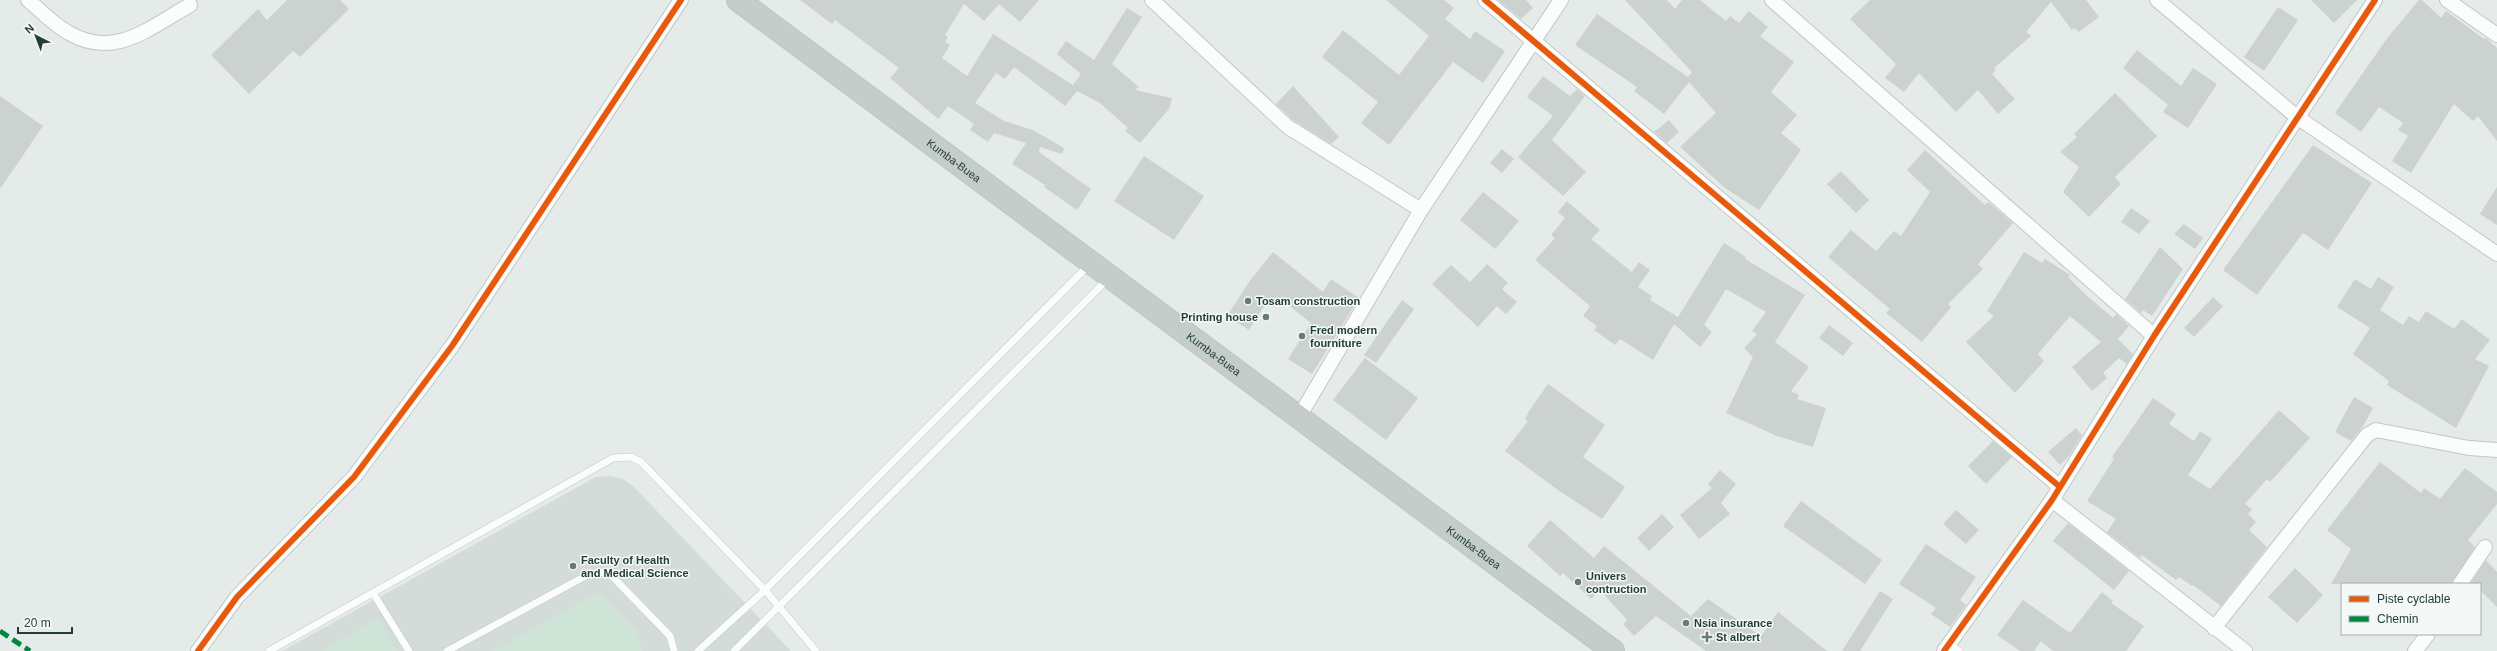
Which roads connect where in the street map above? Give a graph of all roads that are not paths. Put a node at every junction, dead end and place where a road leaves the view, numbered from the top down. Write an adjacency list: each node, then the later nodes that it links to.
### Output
1 (28, 0): 11 (street)
2 (681, 0): 32 (street)
3 (738, 0): 17 (highway, Kumba-Buea)
4 (1152, 0): 15 (street)
5 (1484, 0): 13 (street)
6 (1561, 0): 13 (street)
7 (1772, 0): 19 (street)
8 (2157, 0): 14 (street)
9 (2375, 0): 14 (street)
10 (2447, 0): 12 (street)
11 (190, 5)
12 (2497, 35)
13 (1532, 42): 15 (street); 22 (street)
14 (2297, 117): 16 (street); 19 (street)
15 (1422, 210): 20 (street)
16 (2497, 254)
17 (1090, 264): 18 (highway, Kumba-Buea); 26 (lane)
18 (1109, 278): 20 (highway, Kumba-Buea); 28 (lane)
19 (2154, 336): 22 (street)
20 (1299, 417): 40 (highway, Kumba-Buea)
21 (2497, 450): 29 (street)
22 (2060, 487): 23 (street)
23 (2052, 500): 29 (street); 31 (street)
24 (2485, 547): 25 (street)
25 (2461, 583)
26 (765, 590): 27 (lane); 28 (lane); 37 (lane)
27 (373, 593): 33 (lane); 34 (lane)
28 (779, 608): 38 (lane); 39 (lane)
29 (2214, 628): 41 (street)
30 (2427, 635): 42 (street)
31 (1950, 649)
32 (198, 651)
33 (269, 651)
34 (409, 651)
35 (447, 651): 36 (lane)
36 (674, 651)
37 (698, 651)
38 (734, 651)
39 (816, 651)
40 (1613, 651)
41 (2245, 651)
42 (2415, 651)

